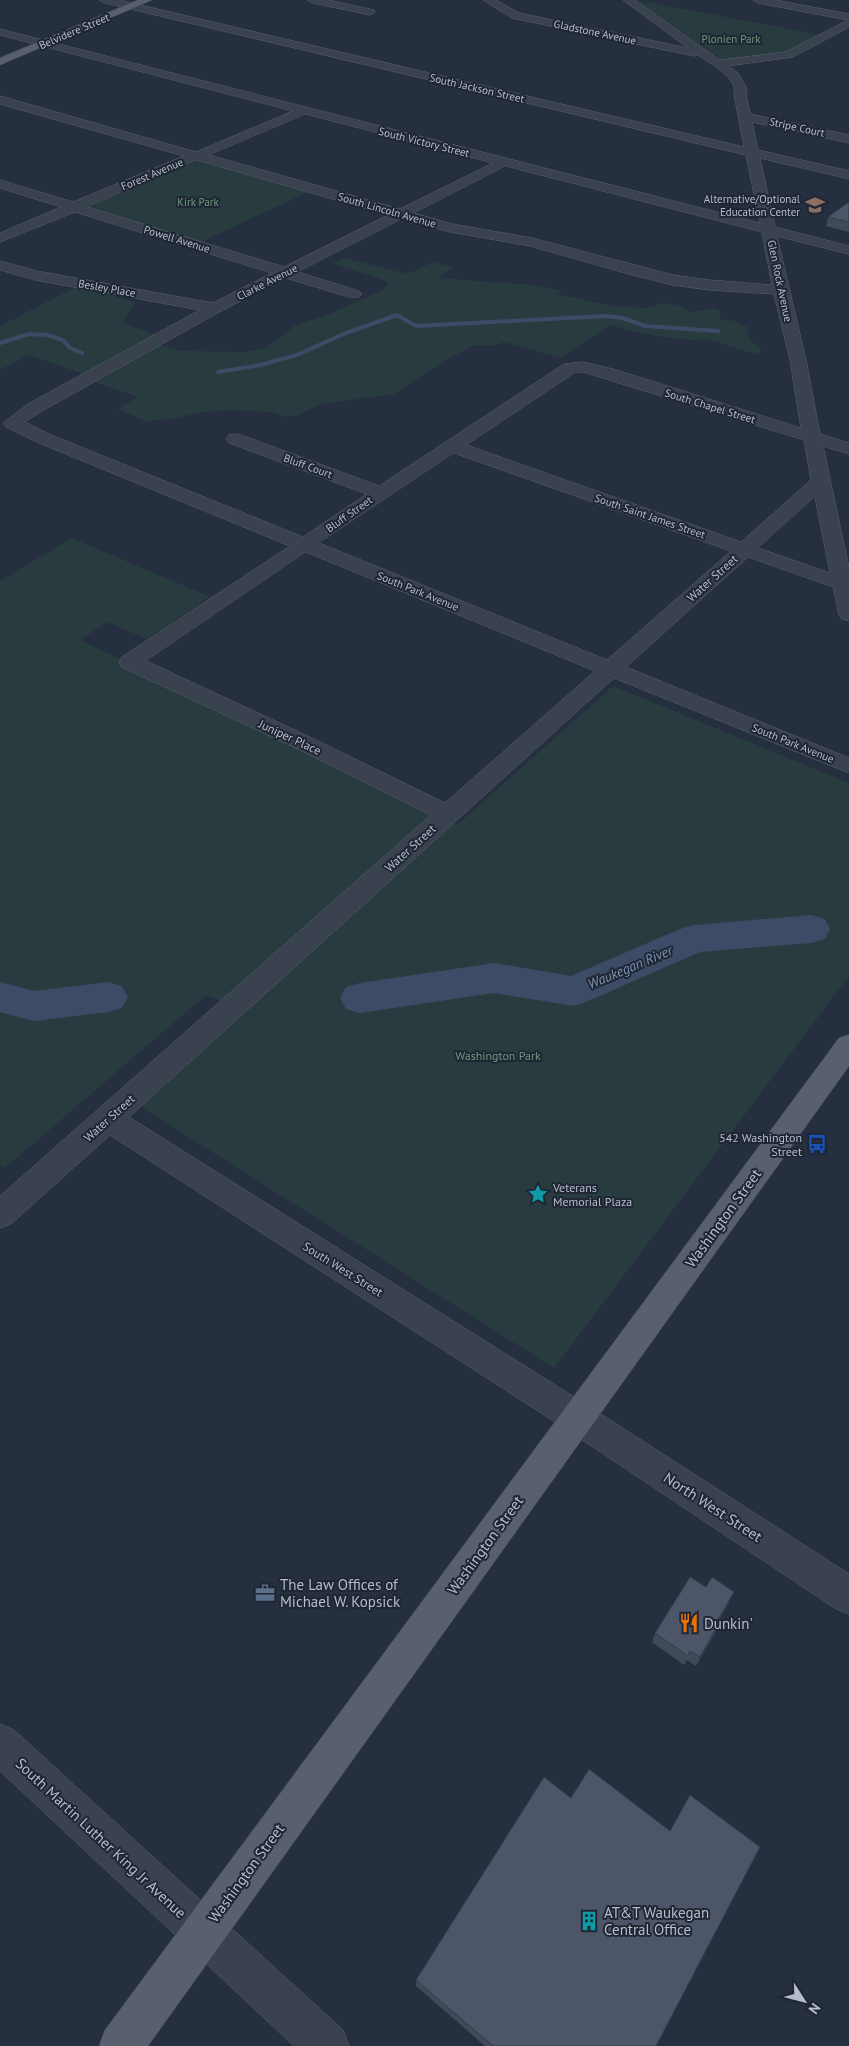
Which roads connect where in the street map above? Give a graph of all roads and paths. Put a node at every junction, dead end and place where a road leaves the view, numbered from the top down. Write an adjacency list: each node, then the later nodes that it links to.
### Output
1 (105, 0): 7 (street, South Jackson Street)
2 (148, 0): 7 (main road, Belvidere Street)
3 (313, 0): 8 (street)
4 (488, 0): 13 (street, Gladstone Avenue)
5 (628, 0): 13 (street, Glen Rock Avenue)
6 (758, 0): 9 (street)
7 (131, 7): 12 (main road, Belvidere Street); 20 (street, South Jackson Street)
8 (370, 12)
9 (849, 17)
10 (849, 23): 15 (street)
11 (0, 32): 12 (street, South Victory Street)
12 (43, 44): 14 (main road, Belvidere Street); 17 (street, South Victory Street)
13 (706, 55): 15 (street, Glen Rock Avenue)
14 (0, 62)
15 (720, 64): 18 (street, Glen Rock Avenue)
16 (0, 100): 21 (street, South Lincoln Avenue)
17 (304, 111): 21 (street, Forest Avenue); 22 (street, South Victory Street)
18 (746, 117): 19 (street, Stripe Court); 20 (street, Glen Rock Avenue)
19 (849, 138)
20 (752, 153): 23 (street, South Jackson Street); 27 (street, Glen Rock Avenue)
21 (194, 156): 25 (street, Forest Avenue); 26 (street, South Lincoln Avenue)
22 (504, 162): 26 (street, Clarke Avenue); 27 (street, South Victory Street)
23 (849, 175)
24 (0, 184): 25 (street, Powell Avenue)
25 (73, 207): 28 (street, Forest Avenue); 32 (street, Powell Avenue)
26 (400, 214): 32 (street, Clarke Avenue); 34 (street, South Lincoln Avenue)
27 (769, 229): 29 (street, South Victory Street); 34 (street, Glen Rock Avenue)
28 (0, 238)
29 (849, 250)
30 (0, 266): 31 (street, Besley Place)
31 (26, 273): 33 (street); 36 (street, Besley Place)
32 (284, 273): 35 (street, Powell Avenue); 36 (street, Clarke Avenue)
33 (9, 281)
34 (781, 290): 39 (street, Glen Rock Avenue)
35 (354, 294)
36 (215, 308): 38 (street, Clarke Avenue)
37 (570, 368): 39 (street, South Chapel Street); 41 (street, Bluff Street)
38 (34, 408): 45 (street, South Park Avenue)
39 (812, 438): 42 (street, South Chapel Street); 43 (street, Glen Rock Avenue)
40 (234, 439): 44 (street, Bluff Court)
41 (451, 446): 44 (street, Bluff Street); 46 (street, South Saint James Street)
42 (849, 450)
43 (821, 481): 46 (street, Water Street); 47 (street, Glen Rock Avenue)
44 (381, 492): 45 (street, Bluff Street)
45 (305, 544): 49 (street, Bluff Street); 50 (street, South Park Avenue)
46 (744, 549): 47 (street, South Saint James Street); 50 (street, Water Street)
47 (846, 585): 48 (street, Glen Rock Avenue)
48 (849, 615)
49 (130, 662): 52 (street, Juniper Place)
50 (610, 669): 51 (street, South Park Avenue); 52 (street, Water Street)
51 (849, 766)
52 (448, 814): 54 (street, Water Street)
53 (849, 1045): 56 (main road, Washington Street)
54 (108, 1120): 55 (street, Water Street); 56 (street, South West Street)
55 (0, 1215)
56 (578, 1418): 57 (street, North West Street); 59 (main road, Washington Street)
57 (849, 1596)
58 (0, 1744): 59 (street, South Martin Luther King Jr Avenue)
59 (203, 1931): 60 (main road, Washington Street); 61 (street, South Martin Luther King Jr Avenue)
60 (120, 2046)
61 (327, 2046)

